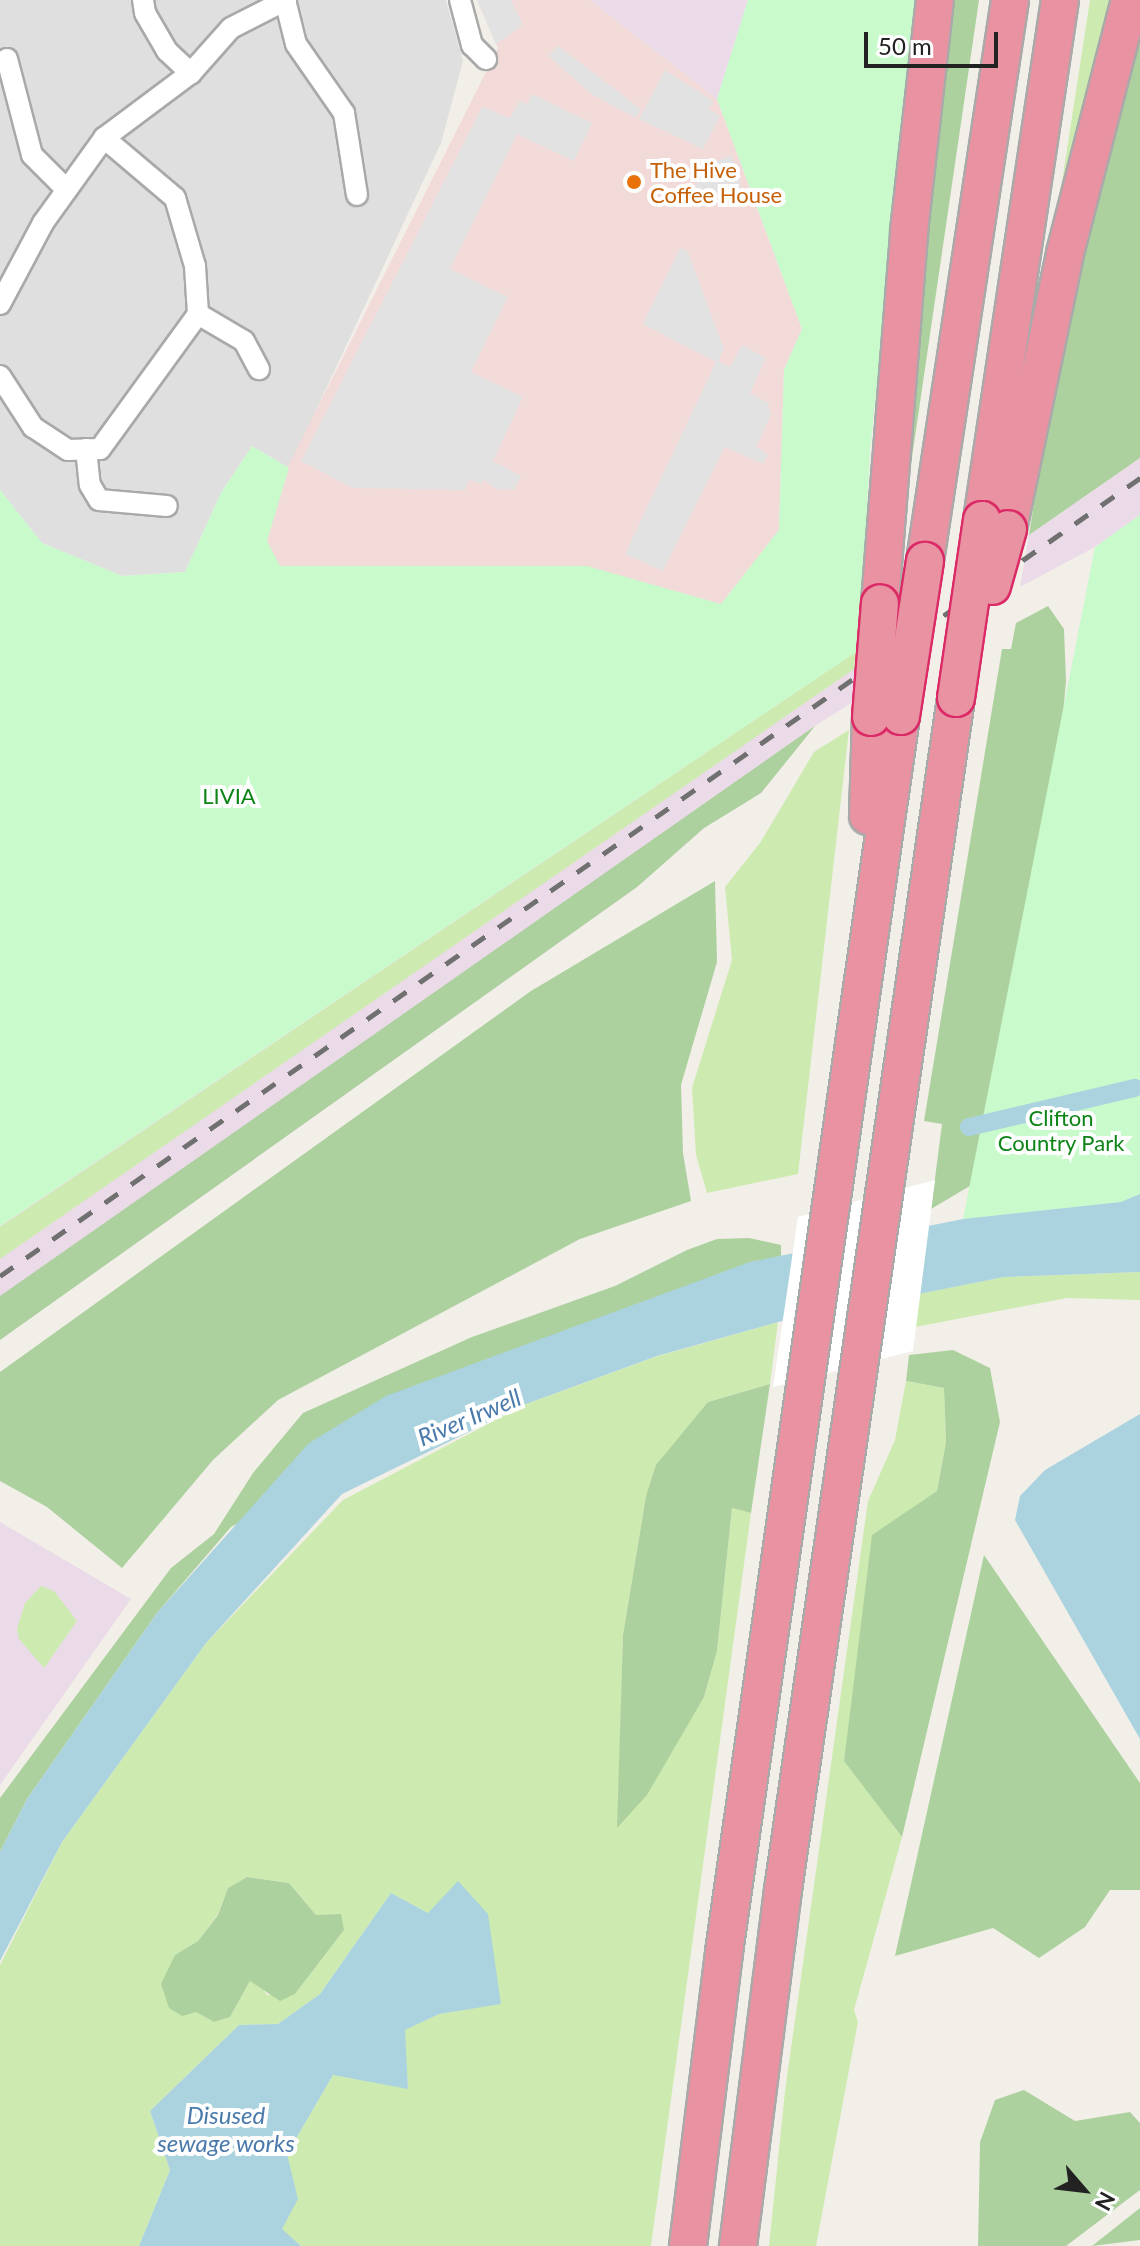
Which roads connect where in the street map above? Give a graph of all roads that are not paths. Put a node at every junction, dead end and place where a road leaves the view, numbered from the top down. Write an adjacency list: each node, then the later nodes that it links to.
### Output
1 (143, 0): 10 (street)
2 (286, 0): 10 (street); 13 (street)
3 (460, 0): 9 (street)
4 (935, 0): 21 (highway, bridge)
5 (1010, 0): 21 (highway, bridge)
6 (1060, 0): 20 (highway)
7 (1130, 0): 20 (highway)
8 (7, 59): 12 (street)
9 (486, 59)
10 (191, 73): 11 (street)
11 (104, 138): 12 (street); 15 (street)
12 (67, 190): 14 (street)
13 (357, 195)
14 (0, 304)
15 (198, 314): 16 (street); 18 (street)
16 (259, 369)
17 (0, 376): 18 (street)
18 (86, 449): 19 (street)
19 (167, 506)
20 (995, 525): 23 (highway, bridge)
21 (886, 717): 22 (highway)
22 (688, 2246)
23 (738, 2246)

